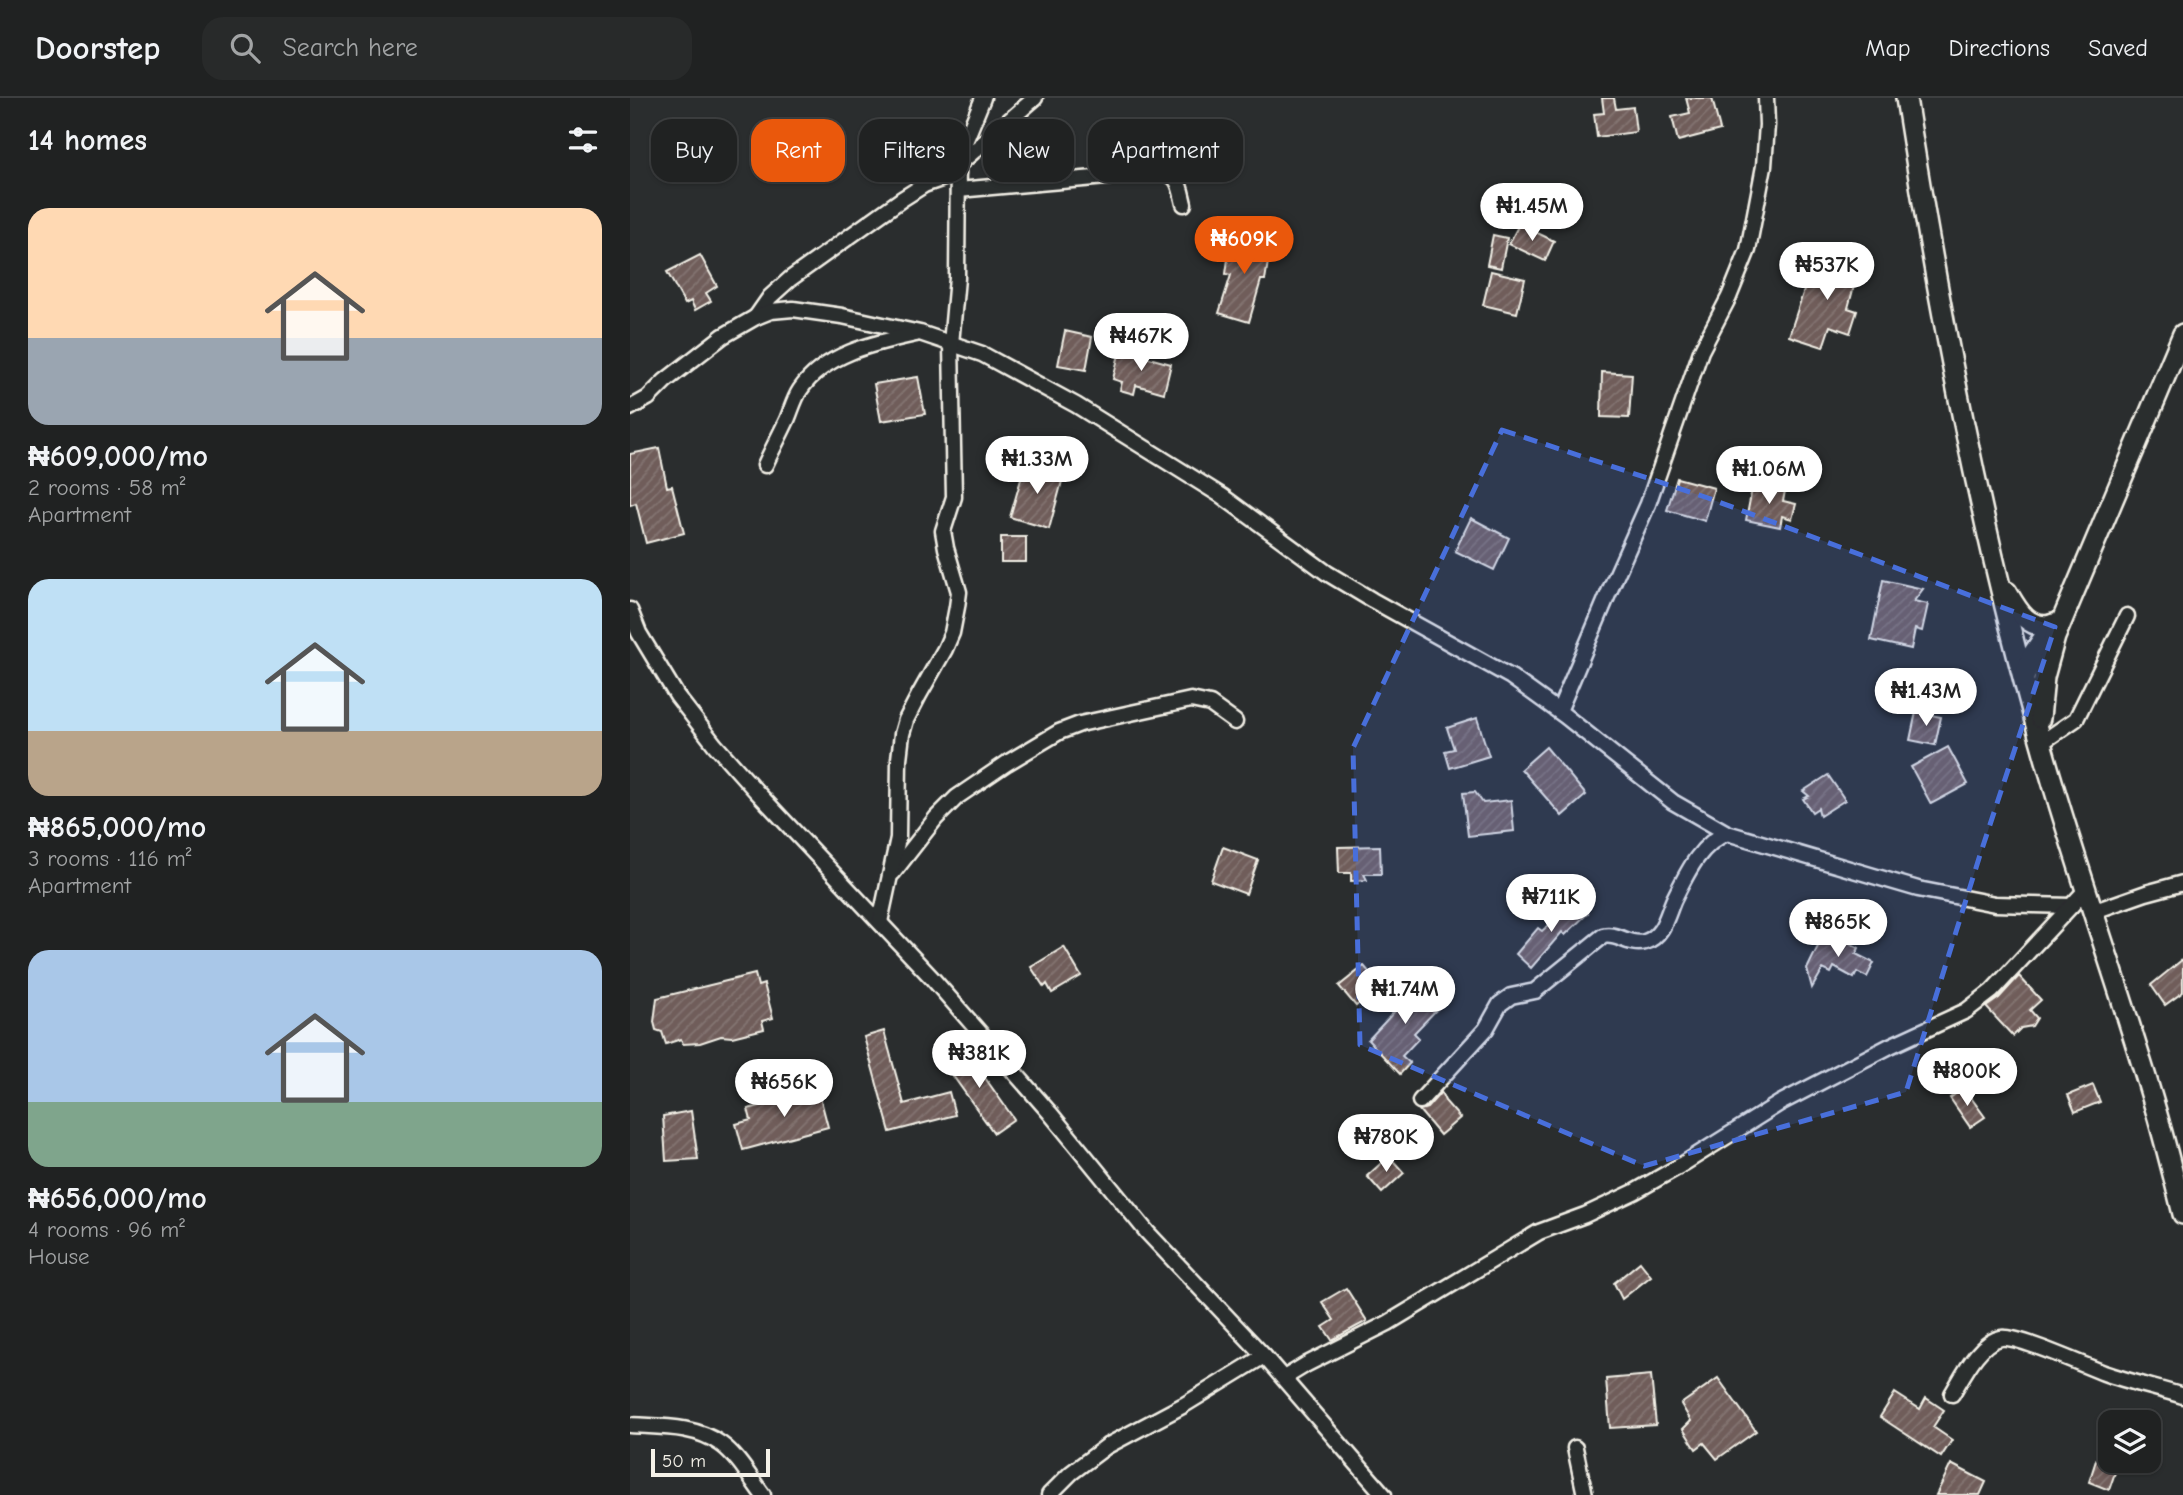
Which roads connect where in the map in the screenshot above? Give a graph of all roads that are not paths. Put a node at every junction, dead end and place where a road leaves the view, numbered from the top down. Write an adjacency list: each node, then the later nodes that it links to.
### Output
1 (983, 98): 5 (street)
2 (1035, 98): 6 (street)
3 (1766, 98): 23 (street)
4 (1906, 98): 17 (main road)
5 (969, 132)
6 (969, 159)
7 (930, 182): 11 (street)
8 (958, 182): 9 (street)
9 (958, 190): 10 (street); 14 (street)
10 (1184, 204)
11 (756, 317): 12 (street); 15 (street)
12 (920, 333): 14 (street); 16 (street)
13 (2183, 334): 18 (main road)
14 (951, 344): 23 (street); 27 (street)
15 (630, 408)
16 (765, 464)
17 (2001, 583): 21 (main road); 22 (main road)
18 (2069, 603): 21 (main road); 25 (main road)
19 (630, 610): 32 (street)
20 (2127, 617): 25 (street)
21 (2052, 625): 22 (main road)
22 (2024, 678): 25 (main road)
23 (1559, 711): 26 (street)
24 (1235, 722): 27 (street)
25 (2041, 743): 29 (main road)
26 (1727, 832): 30 (street); 33 (street)
27 (890, 877): 32 (street)
28 (2183, 883): 31 (street)
29 (2085, 891): 30 (street); 31 (main road)
30 (2071, 906): 36 (street)
31 (2092, 912): 34 (main road)
32 (880, 922): 35 (street)
33 (1420, 1101)
34 (2183, 1214)
35 (1264, 1356): 36 (street); 42 (street)
36 (1284, 1378): 43 (street)
37 (1952, 1394): 38 (street)
38 (2183, 1396)
39 (630, 1425): 41 (street)
40 (1575, 1448): 44 (street)
41 (763, 1495)
42 (1049, 1495)
43 (1384, 1495)
44 (1585, 1495)

